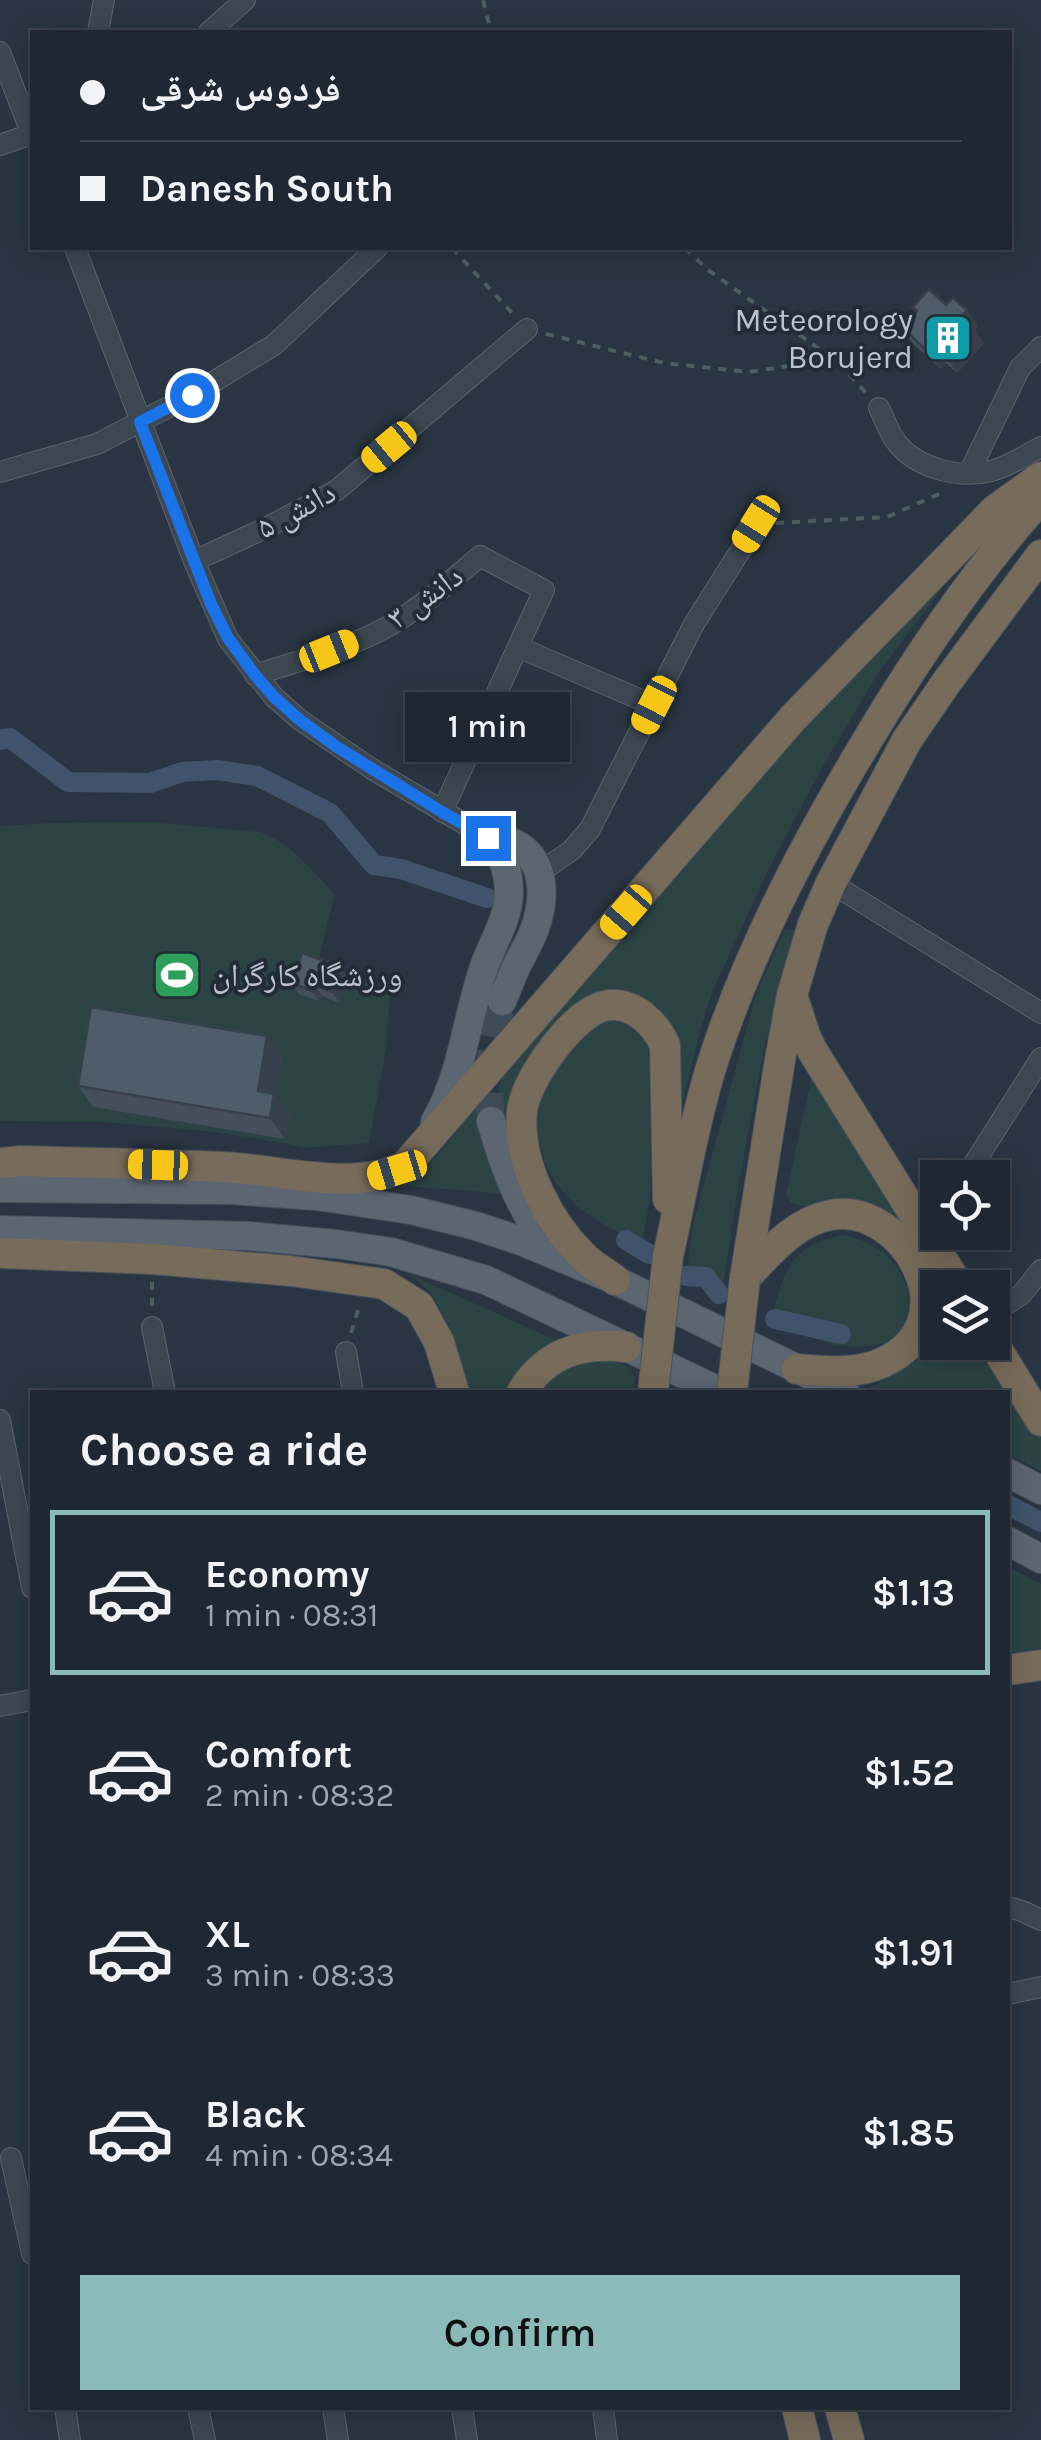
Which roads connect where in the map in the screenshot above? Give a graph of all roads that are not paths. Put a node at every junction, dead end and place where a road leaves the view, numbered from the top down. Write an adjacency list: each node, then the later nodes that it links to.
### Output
1 (104, 0): 3 (street)
2 (245, 0): 4 (street)
3 (98, 30)
4 (212, 30)
5 (0, 52): 6 (street)
6 (30, 129)
7 (30, 135): 8 (street)
8 (0, 145)
9 (78, 250): 14 (street)
10 (375, 250): 14 (street)
11 (527, 329): 22 (street, دانش ۵)
12 (1029, 350): 18 (street)
13 (879, 408): 18 (street)
14 (140, 422): 16 (street); 22 (street)
15 (1041, 447): 18 (street)
16 (0, 472)
17 (1041, 477): 35 (highway)
18 (964, 480)
19 (1041, 498): 42 (highway)
20 (756, 524): 25 (street)
21 (1041, 555): 29 (highway)
22 (194, 562): 24 (street)
23 (518, 647): 24 (street, دانش ۳); 25 (street); 26 (street)
24 (255, 675): 26 (street)
25 (654, 705): 28 (street)
26 (442, 812): 27 (street)
27 (488, 838): 28 (main road); 35 (main road)
28 (539, 873): 31 (main road)
29 (831, 883): 30 (highway); 32 (street)
30 (792, 995): 43 (highway); 45 (highway)
31 (502, 1001)
32 (1041, 1013)
33 (1041, 1058): 36 (street)
34 (491, 1121): 41 (main road)
35 (412, 1160): 37 (highway)
36 (977, 1160)
37 (0, 1164)
38 (0, 1188): 41 (main road)
39 (0, 1230): 49 (main road)
40 (0, 1252): 56 (highway)
41 (552, 1254): 46 (main road)
42 (668, 1256): 46 (highway); 58 (highway, bridge)
43 (949, 1270)
44 (1041, 1270): 47 (street)
45 (745, 1278): 52 (highway); 59 (highway, bridge)
46 (615, 1280): 52 (main road)
47 (1010, 1302)
48 (152, 1327): 54 (street)
49 (626, 1347): 53 (main road); 57 (highway)
50 (346, 1352): 55 (street)
51 (1004, 1360): 62 (highway)
52 (797, 1368): 60 (main road)
53 (709, 1387)
54 (165, 1390)
55 (354, 1390)
56 (453, 1390)
57 (523, 1390)
58 (654, 1390)
59 (732, 1390)
60 (841, 1390)
61 (0, 1420): 67 (street)
62 (1041, 1421)
63 (1010, 1474): 64 (main road)
64 (1041, 1490)
65 (1010, 1542): 66 (main road)
66 (1041, 1559)
67 (30, 1578)
68 (1041, 1665): 69 (highway)
69 (1010, 1670)
70 (30, 1700): 71 (street)
71 (0, 1706)
72 (1010, 1908): 73 (street)
73 (1041, 1920)
74 (1041, 1988): 75 (street)
75 (1010, 1994)
76 (15, 2157): 77 (street)
77 (30, 2243)
78 (65, 2410): 85 (street)
79 (198, 2410): 86 (street)
80 (333, 2410): 87 (street)
81 (462, 2410): 88 (street)
82 (603, 2410): 89 (street)
83 (798, 2410): 90 (highway)
84 (841, 2410): 91 (highway)
85 (70, 2440)
86 (205, 2440)
87 (338, 2440)
88 (467, 2440)
89 (606, 2440)
90 (805, 2440)
91 (849, 2440)

